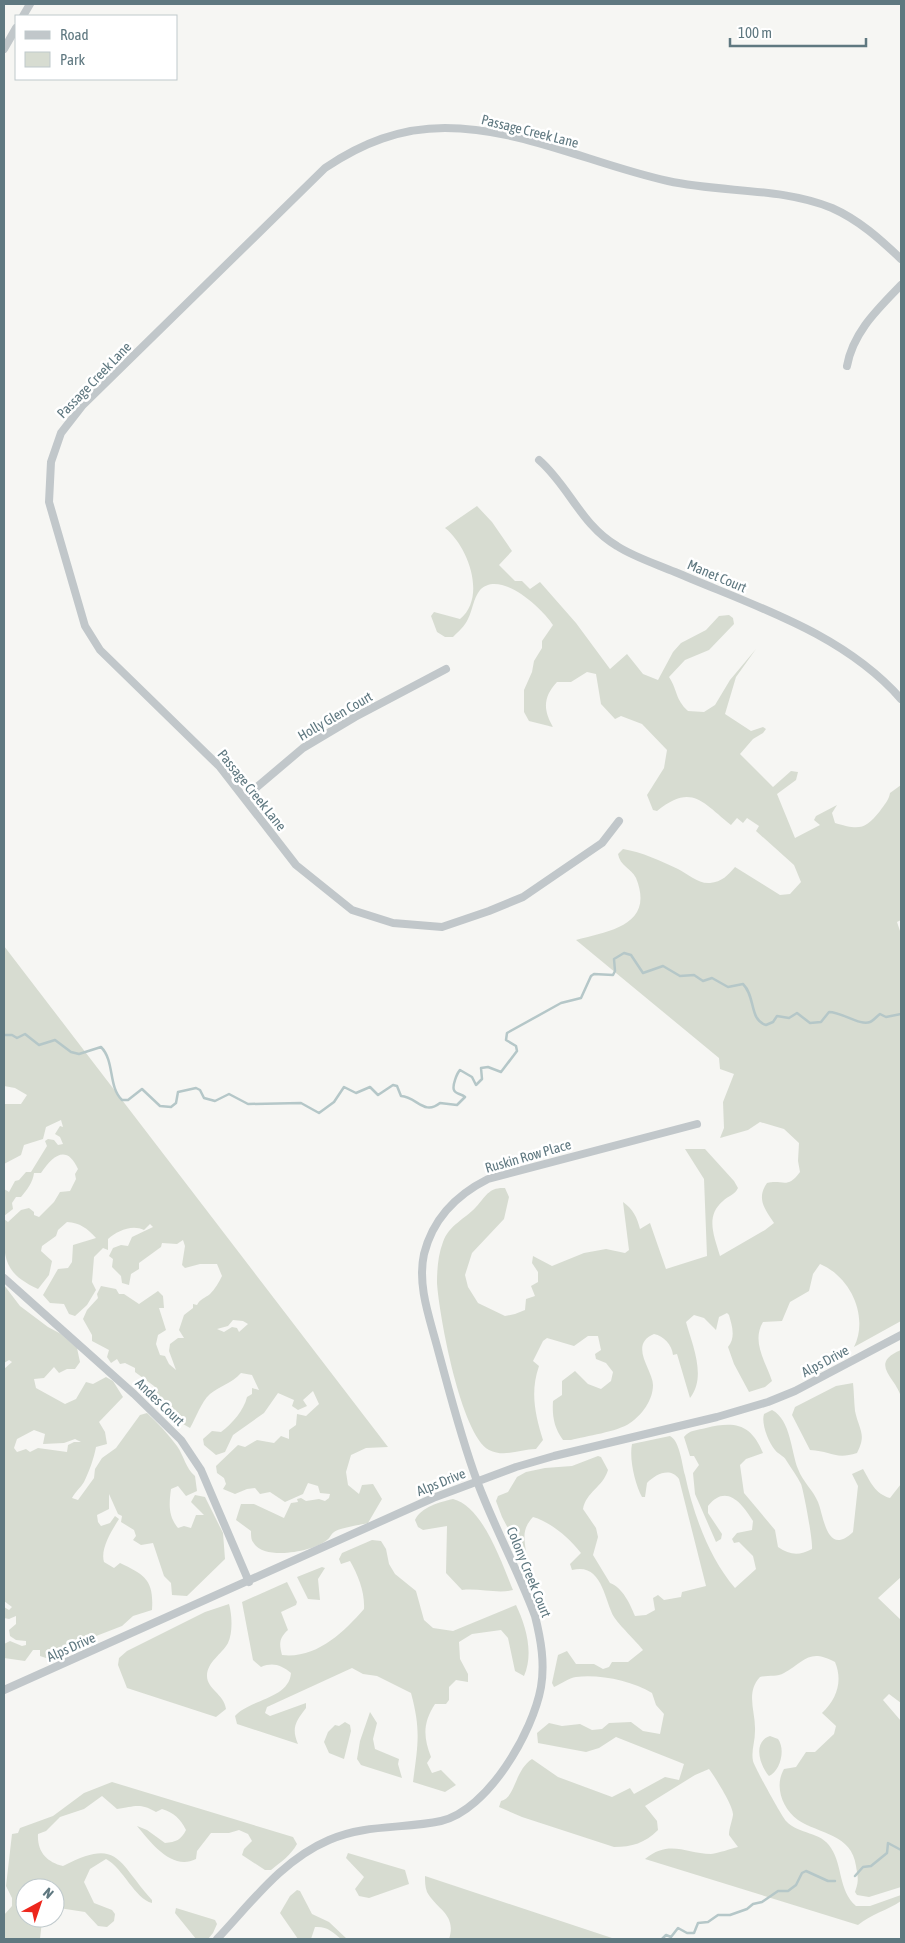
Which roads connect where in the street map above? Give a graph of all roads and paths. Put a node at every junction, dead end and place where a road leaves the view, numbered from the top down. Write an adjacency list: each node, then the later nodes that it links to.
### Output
1 (30, 4): 2 (street)
2 (24, 15)
3 (15, 30): 4 (street)
4 (4, 49)
5 (901, 259): 11 (street, Passage Creek Lane)
6 (901, 285): 7 (street)
7 (847, 366)
8 (539, 460): 10 (street, Manet Court)
9 (446, 669): 11 (street, Holly Glen Court)
10 (900, 696)
11 (244, 798): 12 (street, Passage Creek Lane)
12 (619, 821)
13 (697, 1124): 16 (street, Ruskin Row Place)
14 (4, 1278): 17 (street, Andes Court)
15 (901, 1335): 16 (street, Alps Drive)
16 (477, 1481): 17 (street, Alps Drive); 19 (street, Colony Creek Court)
17 (249, 1582): 18 (street, Alps Drive)
18 (4, 1690)
19 (217, 1939)

